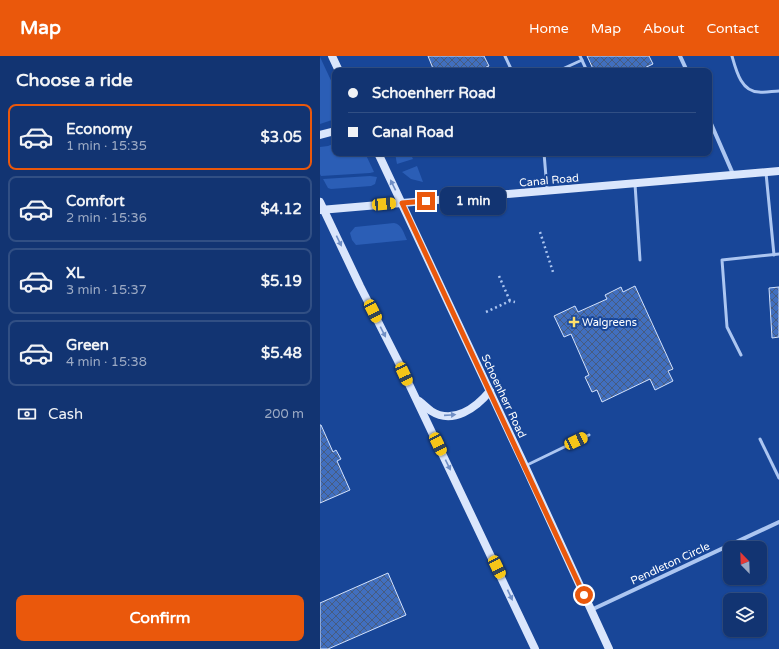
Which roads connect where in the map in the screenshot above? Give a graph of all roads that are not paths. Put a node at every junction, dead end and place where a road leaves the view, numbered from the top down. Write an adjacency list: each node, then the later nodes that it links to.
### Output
1 (334, 56): 6 (main road)
2 (505, 56): 7 (lane)
3 (680, 56): 10 (street)
4 (732, 56): 11 (lane)
5 (581, 58): 8 (lane); 9 (lane)
6 (339, 68)
7 (511, 68)
8 (563, 68)
9 (586, 68)
10 (686, 68)
11 (779, 91)
12 (712, 125): 19 (street)
13 (332, 132): 14 (main road)
14 (320, 135)
15 (379, 156): 22 (main road, Schoenherr Road, one-way to 15)
16 (544, 156): 21 (lane)
17 (779, 171): 18 (main road, Canal Road)
18 (766, 172): 19 (main road, Canal Road); 25 (lane)
19 (733, 174): 20 (main road, Canal Road)
20 (635, 183): 21 (main road, Canal Road); 26 (lane)
21 (547, 191): 22 (main road, Canal Road)
22 (402, 203): 23 (main road, Canal Road); 28 (main road, Schoenherr Road)
23 (321, 207): 29 (main road, one-way to 29)
24 (779, 254): 25 (lane)
25 (774, 255): 27 (lane)
26 (640, 260)
27 (741, 355)
28 (490, 391): 29 (main road, one-way to 28); 32 (main road, Schoenherr Road)
29 (417, 399): 36 (main road, one-way to 36)
30 (589, 436): 32 (lane)
31 (760, 439): 33 (lane)
32 (525, 466): 35 (main road, Schoenherr Road)
33 (779, 478)
34 (779, 522): 35 (street, Pendleton Circle)
35 (591, 610): 37 (main road, Schoenherr Road)
36 (535, 649)
37 (609, 649)

